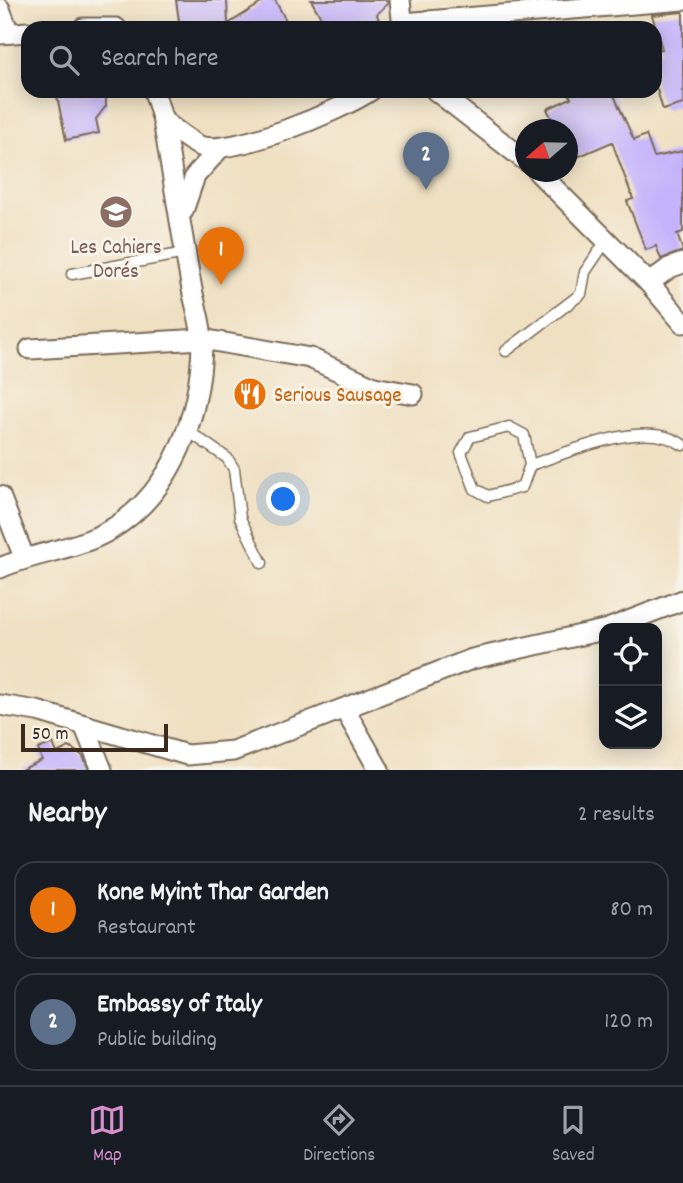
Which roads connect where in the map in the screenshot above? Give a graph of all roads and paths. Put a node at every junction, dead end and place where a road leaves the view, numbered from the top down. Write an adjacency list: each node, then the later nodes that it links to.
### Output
1 (400, 0): 5 (street)
2 (683, 0): 3 (street)
3 (537, 6): 6 (street)
4 (0, 9): 7 (street)
5 (402, 21)
6 (436, 21)
7 (12, 33)
8 (155, 98): 11 (street)
9 (355, 98): 12 (street)
10 (445, 98): 13 (street)
11 (163, 121): 12 (street); 15 (street)
12 (220, 148): 15 (street)
13 (515, 152)
14 (548, 182): 16 (street)
15 (181, 222): 17 (street)
16 (606, 241): 20 (street); 24 (lane)
17 (185, 253): 19 (lane); 22 (street)
18 (683, 263): 20 (street)
19 (72, 274)
20 (649, 283): 21 (street)
21 (683, 323)
22 (202, 339): 23 (street); 25 (street); 26 (street)
23 (30, 349)
24 (506, 351)
25 (414, 394)
26 (188, 431): 30 (street); 31 (lane)
27 (683, 444): 28 (lane)
28 (530, 465): 28 (lane)
29 (0, 496): 30 (street)
30 (24, 557): 32 (street)
31 (262, 563)
32 (0, 568)
33 (683, 600): 34 (street)
34 (623, 623)
35 (599, 631): 37 (street)
36 (0, 705): 38 (street)
37 (345, 710): 38 (street); 40 (street)
38 (84, 725): 39 (street)
39 (102, 770)
40 (379, 770)

